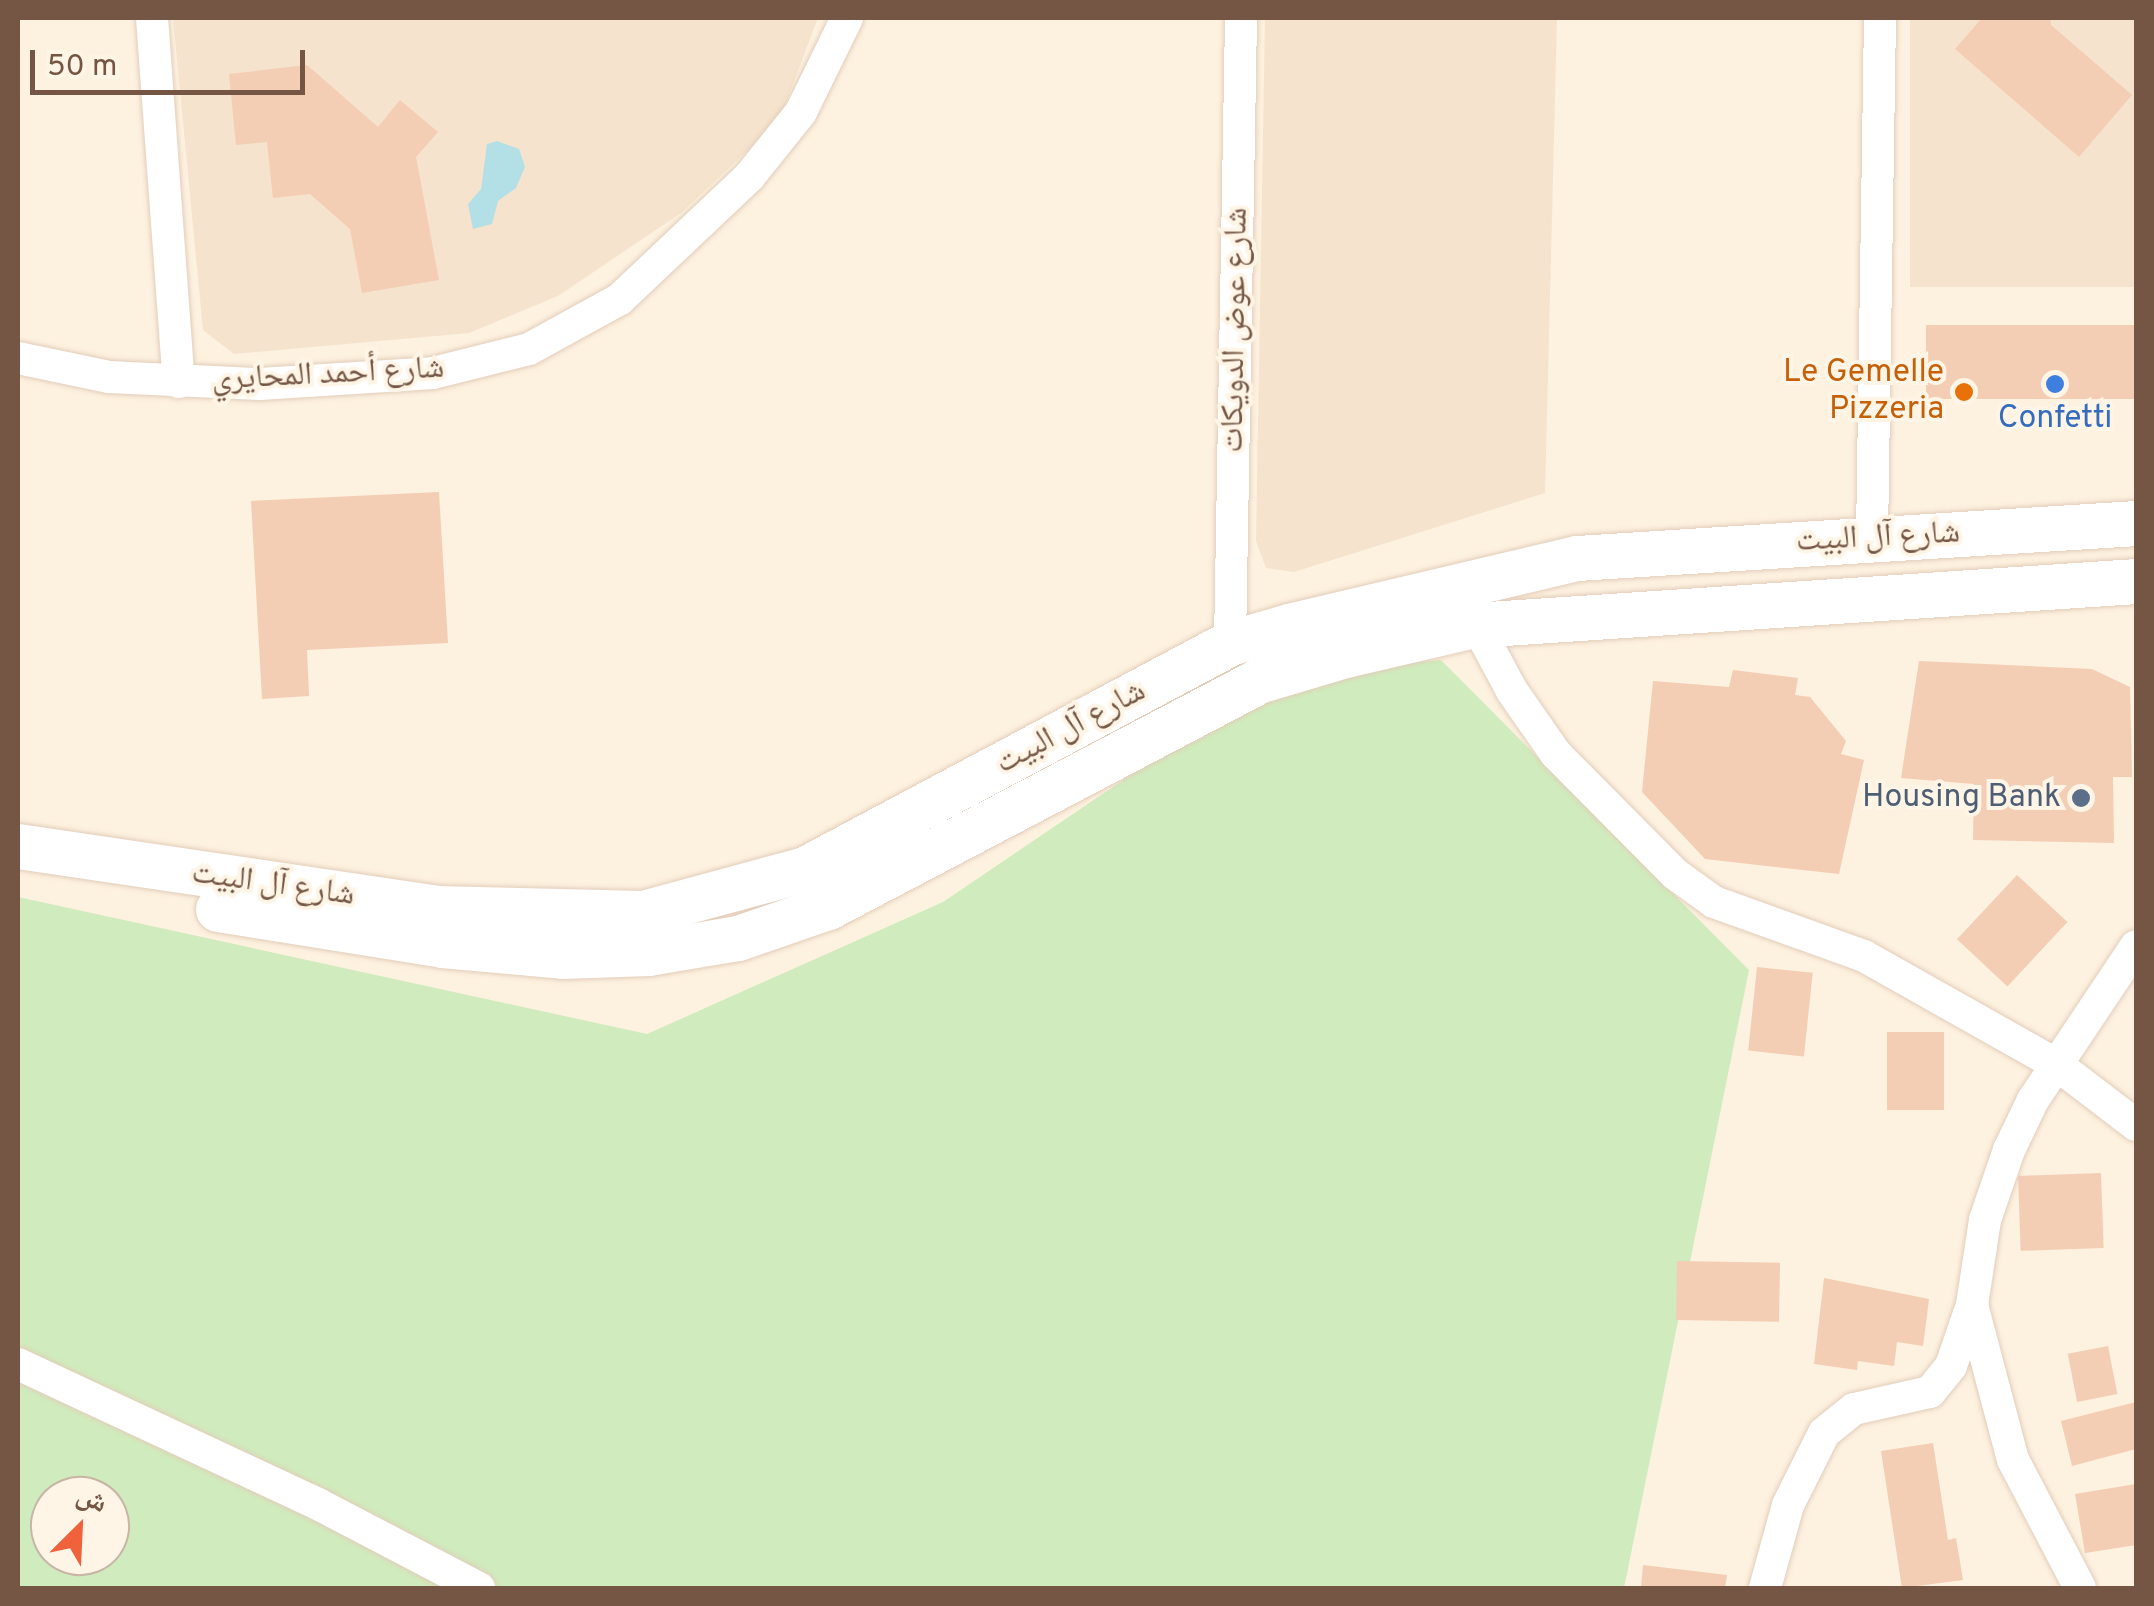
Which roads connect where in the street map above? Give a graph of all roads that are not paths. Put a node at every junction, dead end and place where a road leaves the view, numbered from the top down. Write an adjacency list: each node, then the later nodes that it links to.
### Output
1 (152, 18): 6 (street)
2 (847, 18): 6 (street, شارع أحمد المحايري)
3 (1242, 18): 12 (street, شارع عوض الدويكات)
4 (1880, 18): 8 (street)
5 (18, 358): 6 (street, شارع أحمد المحايري)
6 (179, 382)
7 (2136, 523): 8 (street, شارع آل البيت)
8 (1872, 537): 10 (street, شارع آل البيت)
9 (2136, 581): 11 (street, شارع آل البيت)
10 (1458, 582): 11 (street); 12 (street, شارع آل البيت)
11 (1474, 625): 14 (street, شارع آل البيت); 16 (street)
12 (1230, 642): 13 (street, شارع آل البيت)
13 (18, 846)
14 (18, 878)
15 (2136, 946): 16 (street)
16 (2056, 1064): 17 (street); 18 (street)
17 (2136, 1125)
18 (1972, 1305): 21 (street); 22 (street)
19 (18, 1364): 20 (street)
20 (479, 1588)
21 (1765, 1588)
22 (2080, 1588)

